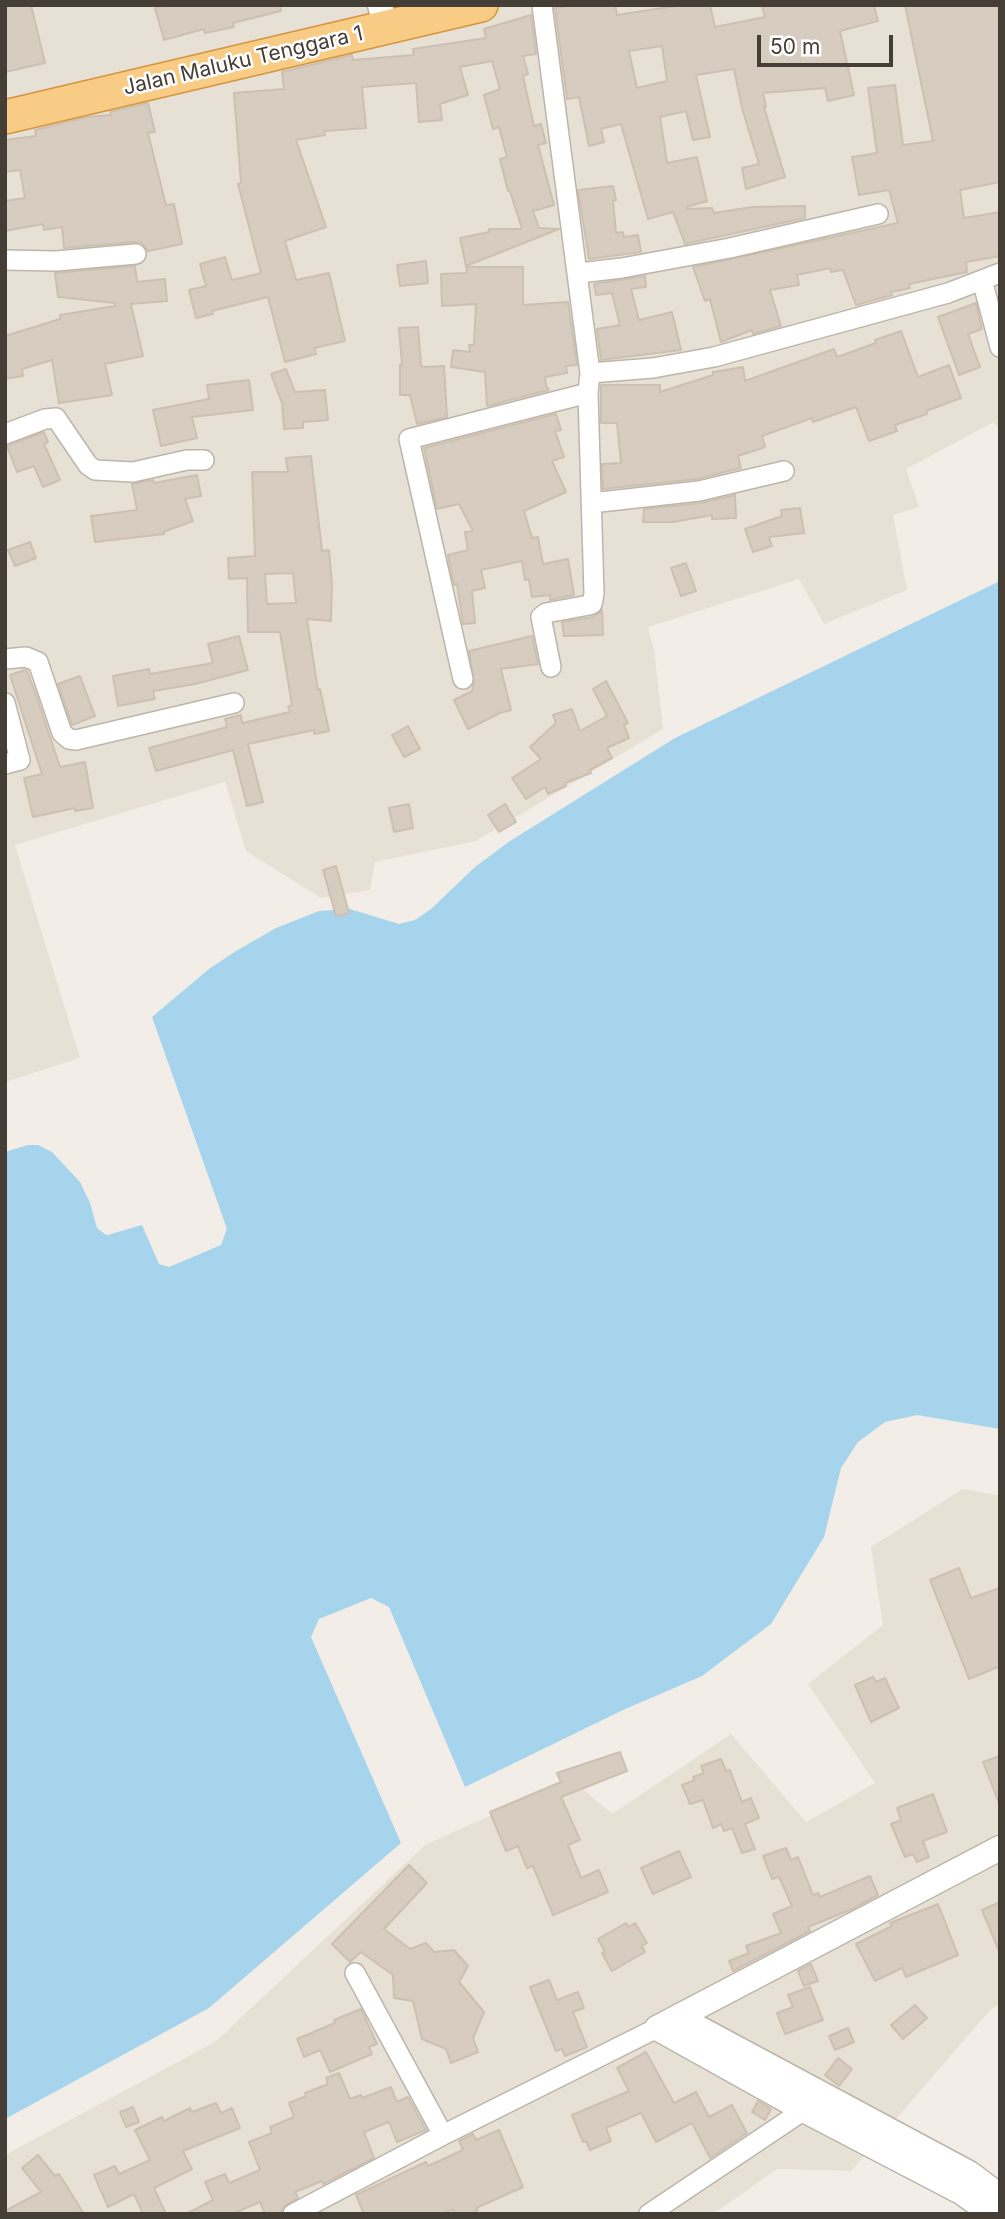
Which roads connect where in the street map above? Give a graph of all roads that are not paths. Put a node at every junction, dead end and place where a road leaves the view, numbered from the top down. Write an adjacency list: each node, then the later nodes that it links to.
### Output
1 (481, 5): 3 (highway, Jalan Maluku Tenggara 1)
2 (542, 5): 9 (street)
3 (389, 12): 4 (highway, Jalan Maluku Tenggara 1); 5 (highway, Jalan Maluku Tenggara 1)
4 (5, 97)
5 (5, 117)
6 (878, 214): 9 (street)
7 (136, 254): 8 (street)
8 (5, 260)
9 (579, 273): 12 (street)
10 (991, 277): 11 (street); 12 (street)
11 (1000, 347)
12 (590, 373): 13 (street)
13 (588, 393): 17 (street); 20 (street)
14 (5, 434): 15 (street)
15 (204, 460)
16 (784, 471): 17 (street)
17 (591, 503): 19 (street)
18 (5, 659): 22 (street)
19 (551, 667)
20 (463, 679)
21 (5, 703): 23 (street)
22 (234, 703)
23 (5, 764)
24 (1000, 1847): 26 (street)
25 (355, 1973): 28 (street)
26 (668, 2022): 27 (street); 28 (street); 29 (street)
27 (804, 2110): 31 (street); 32 (street)
28 (443, 2134): 30 (street)
29 (1000, 2196)
30 (293, 2214)
31 (649, 2214)
32 (992, 2214)

